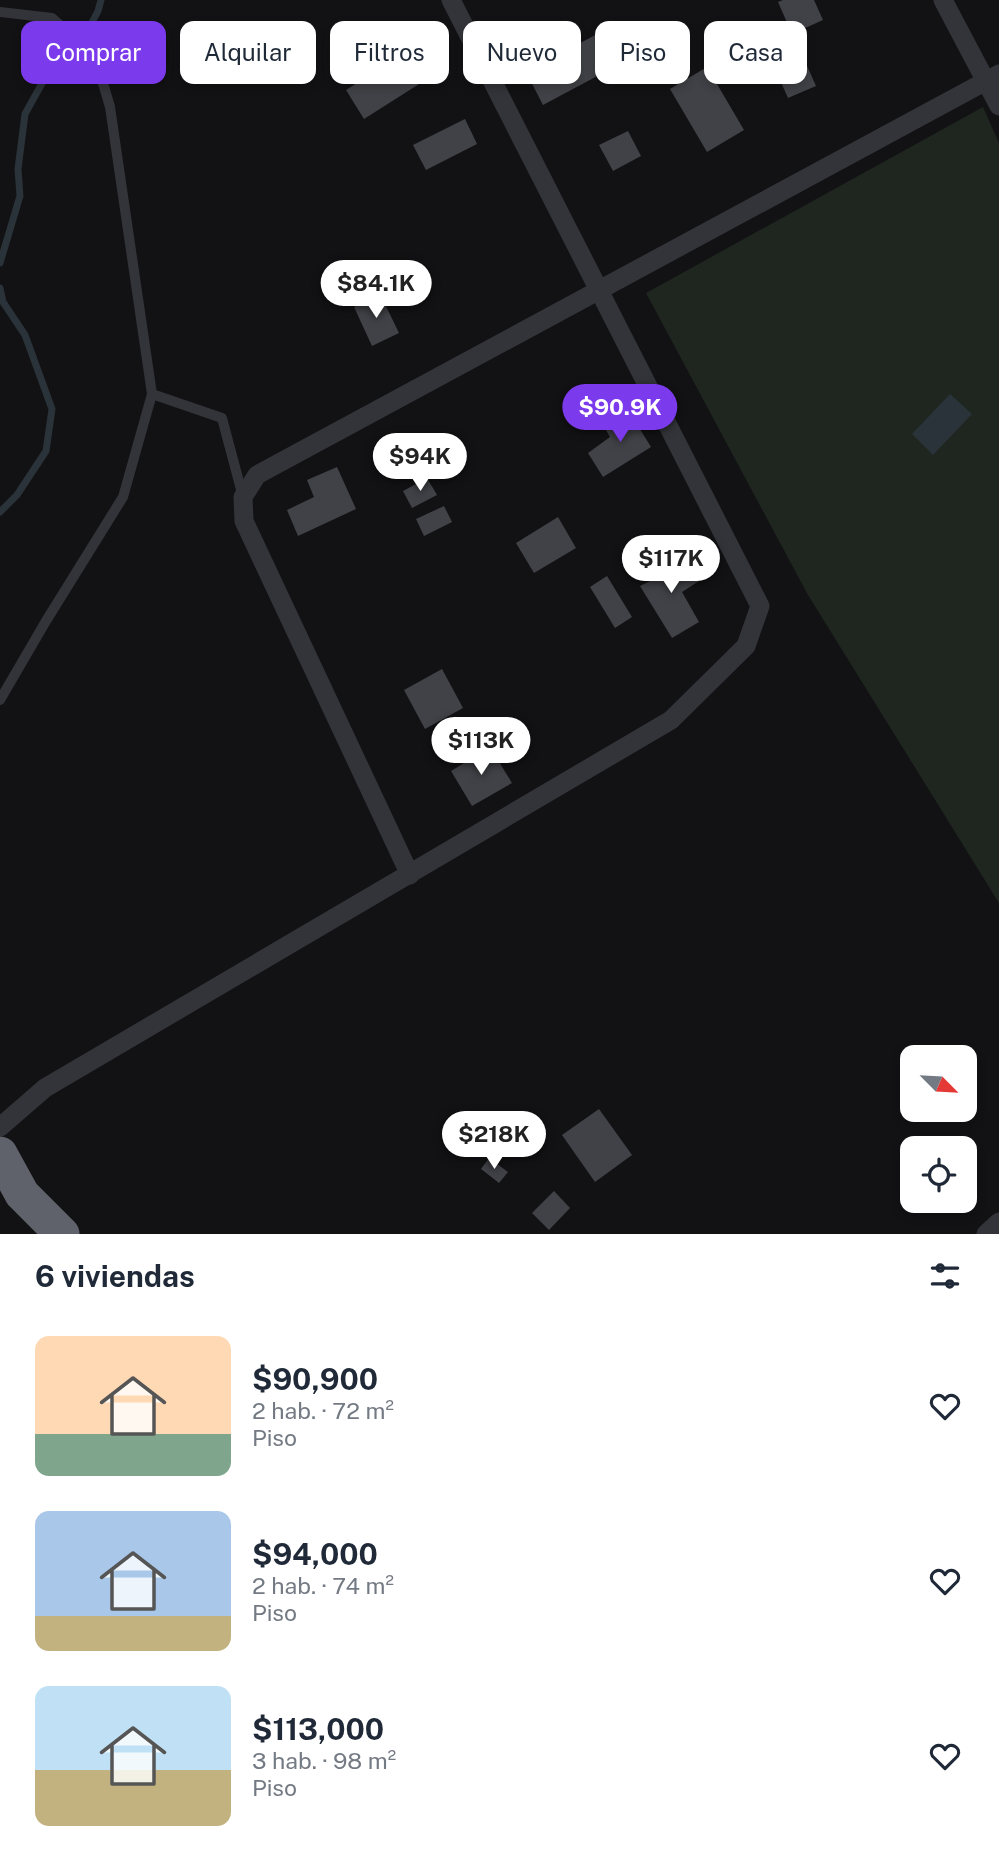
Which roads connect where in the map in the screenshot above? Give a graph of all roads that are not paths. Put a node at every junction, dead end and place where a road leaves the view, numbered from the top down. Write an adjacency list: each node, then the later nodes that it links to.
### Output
1 (451, 0): 6 (street)
2 (943, 0): 4 (street)
3 (0, 12): 7 (lane)
4 (992, 77): 5 (street); 6 (street)
5 (999, 107)
6 (599, 290): 8 (street); 10 (street)
7 (152, 394): 8 (lane); 9 (lane)
8 (243, 497): 10 (street)
9 (0, 699)
10 (410, 875): 11 (street)
11 (0, 1127)
12 (0, 1154): 13 (highway)
13 (11, 1189): 14 (highway)
14 (62, 1234)

